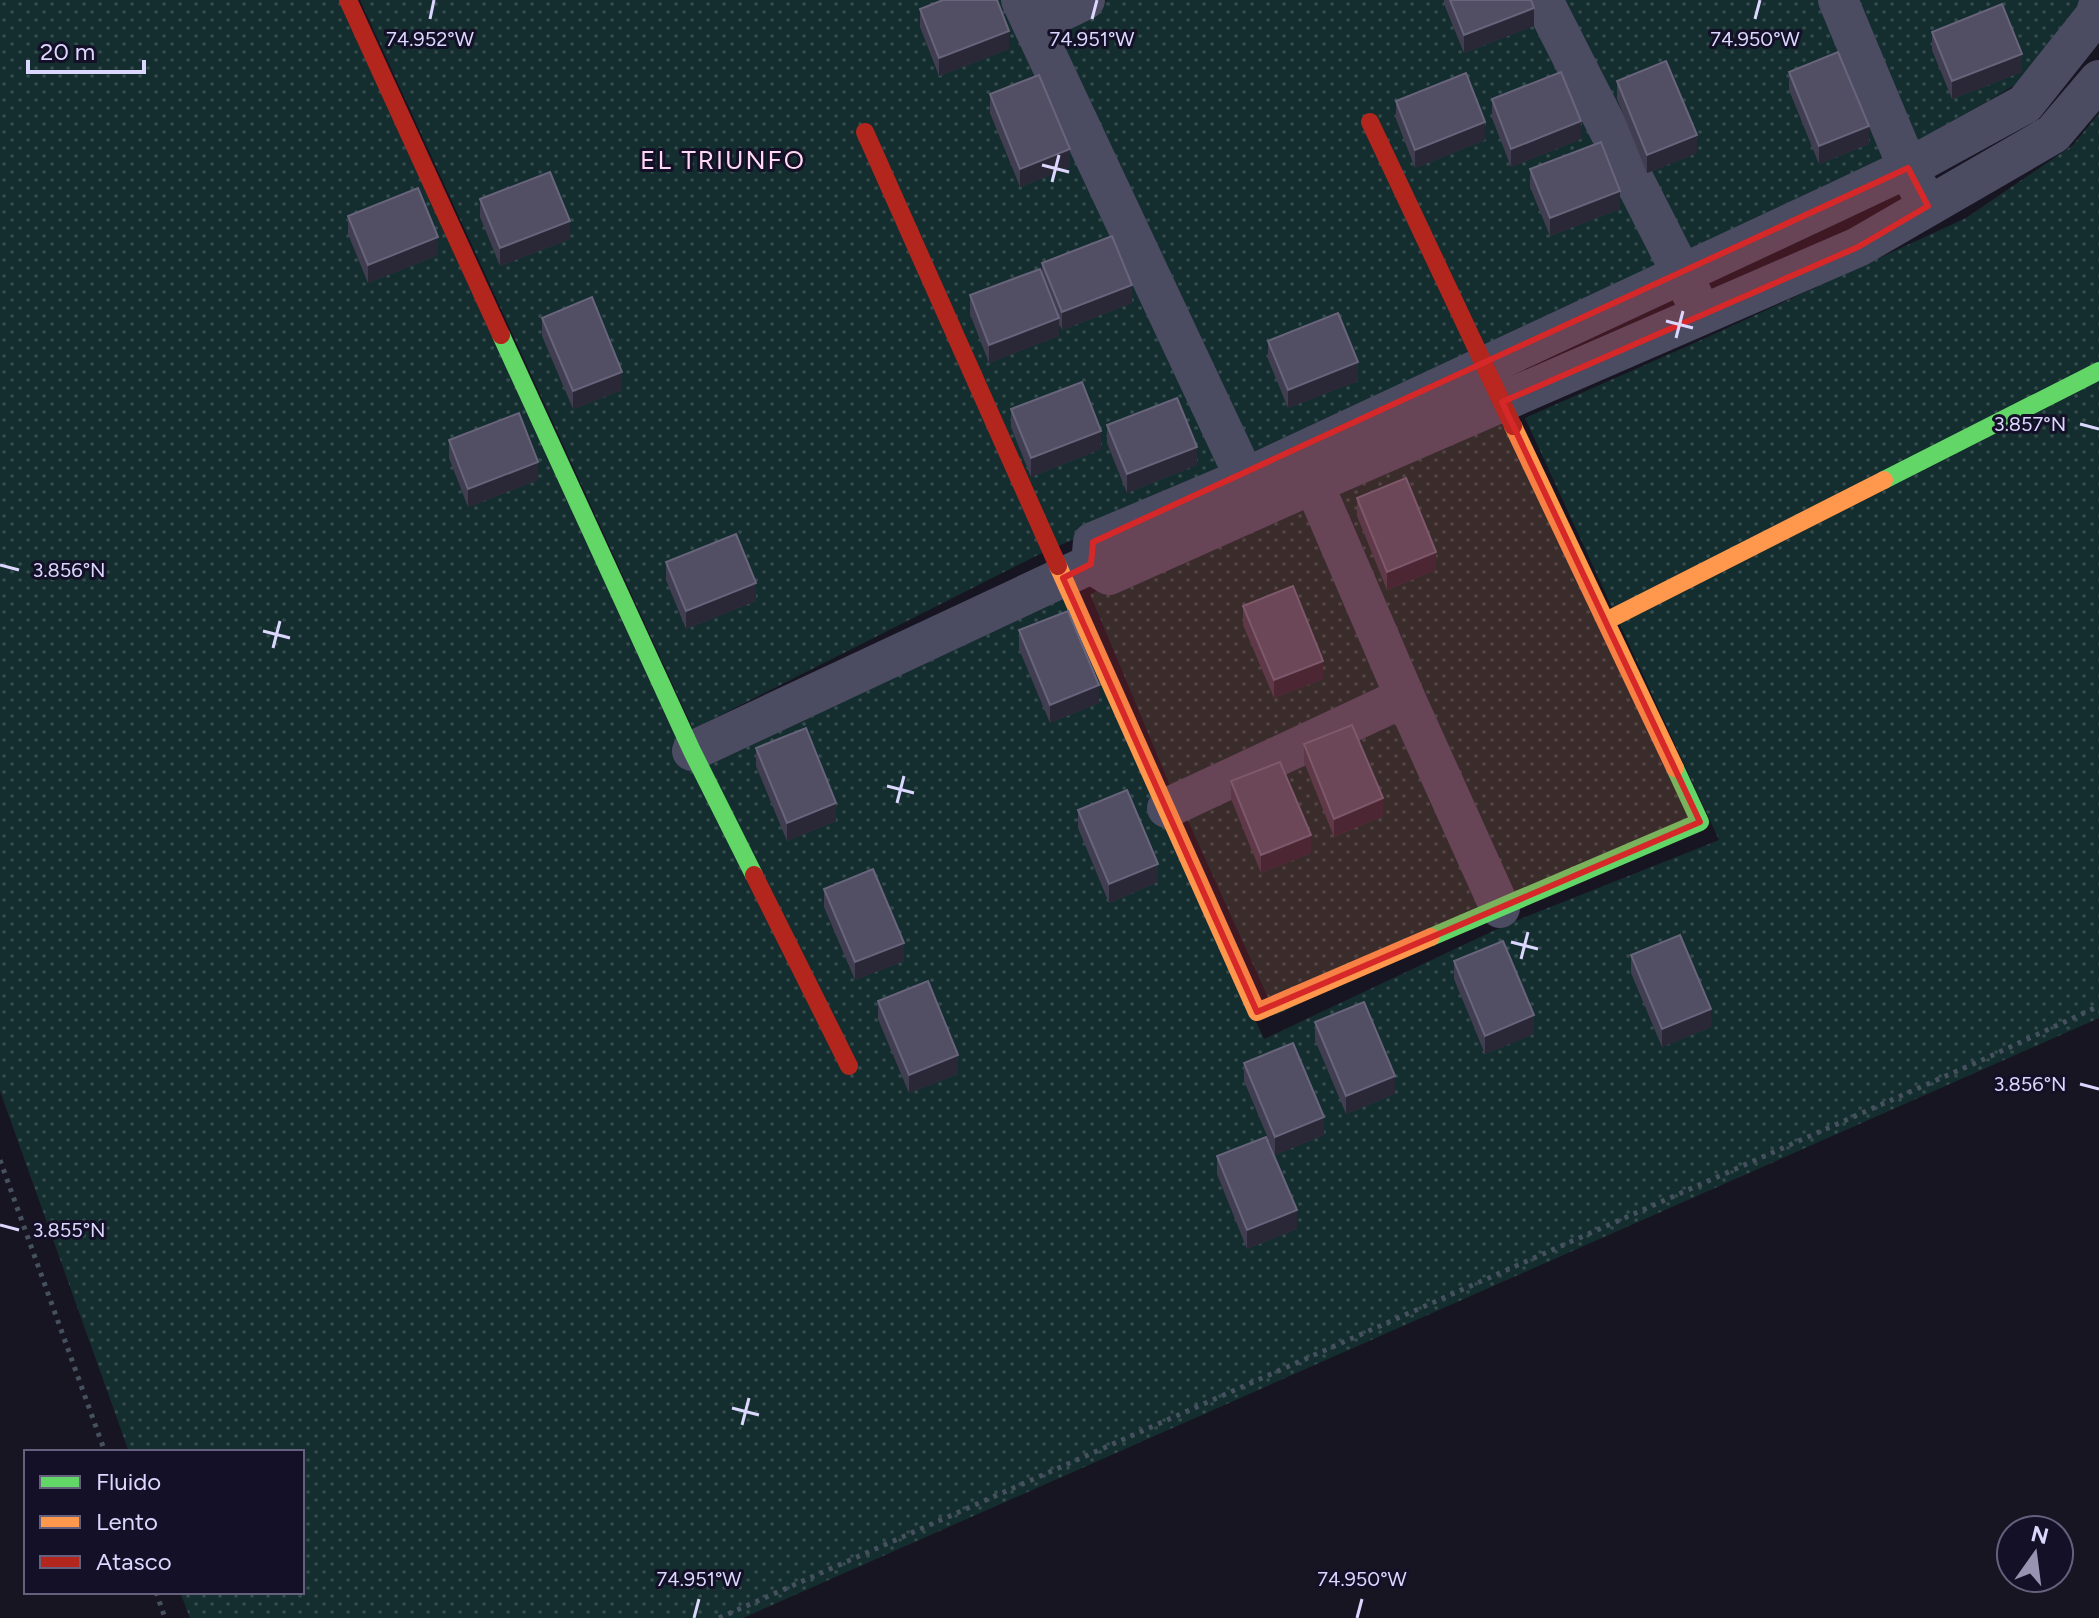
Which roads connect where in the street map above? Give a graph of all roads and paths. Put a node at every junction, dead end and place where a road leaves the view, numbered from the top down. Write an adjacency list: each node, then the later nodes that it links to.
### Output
1 (348, 0): 22 (street)
2 (1085, 0): 6 (street)
3 (1543, 0): 12 (street)
4 (1838, 0): 10 (street)
5 (2099, 3): 10 (street)
6 (1027, 13): 18 (street)
7 (2099, 80): 11 (street)
8 (1370, 122): 14 (street)
9 (865, 132): 19 (street)
10 (1908, 168): 11 (street); 12 (street)
11 (1928, 206): 13 (street)
12 (1682, 275): 13 (street); 14 (street)
13 (1702, 315): 16 (street)
14 (1485, 365): 16 (street); 17 (street)
15 (2099, 371): 20 (street)
16 (1502, 402): 17 (street); 20 (street)
17 (1306, 468): 18 (street); 19 (street); 21 (street)
18 (1245, 478): 19 (street)
19 (1077, 571): 22 (street); 23 (street)
20 (1606, 621): 24 (street)
21 (1405, 697): 23 (street); 24 (street)
22 (692, 751): 26 (street)
23 (1167, 808): 24 (street)
24 (1500, 908)
25 (2099, 1006): 31 (path)
26 (849, 1066)
27 (0, 1160): 28 (path)
28 (104, 1450)
29 (157, 1594): 30 (path)
30 (165, 1618)
31 (719, 1618)

